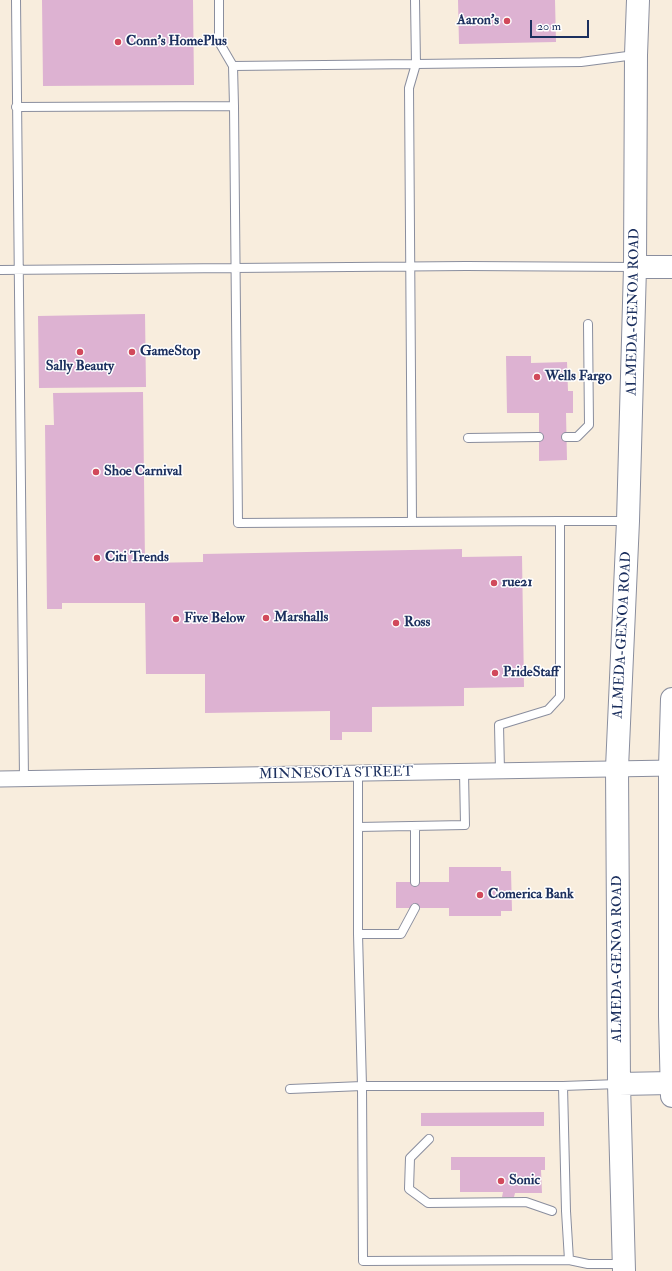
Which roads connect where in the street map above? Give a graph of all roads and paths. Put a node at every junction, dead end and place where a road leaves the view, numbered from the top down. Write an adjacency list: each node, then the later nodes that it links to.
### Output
1 (16, 0): 9 (lane)
2 (219, 0): 7 (lane)
3 (415, 0): 6 (lane)
4 (638, 0): 5 (main road, ALMEDA-GENOA ROAD)
5 (636, 55): 6 (lane); 11 (main road, ALMEDA-GENOA ROAD)
6 (416, 64): 7 (lane); 10 (lane)
7 (233, 66): 8 (lane)
8 (234, 106): 9 (lane); 13 (lane)
9 (16, 107): 15 (lane)
10 (410, 267): 11 (lane); 13 (lane); 22 (lane)
11 (635, 267): 12 (main road); 21 (main road, ALMEDA-GENOA ROAD)
12 (672, 267)
13 (236, 269): 15 (lane); 22 (lane)
14 (0, 270): 15 (lane)
15 (18, 271): 30 (lane)
16 (588, 324): 18 (lane)
17 (539, 437): 19 (lane)
18 (566, 437)
19 (468, 438)
20 (560, 521): 21 (lane); 22 (lane); 26 (lane)
21 (628, 521): 24 (main road, ALMEDA-GENOA ROAD)
22 (412, 522)
23 (672, 699): 25 (main road)
24 (617, 768): 25 (street, MINNESOTA STREET); 26 (street, MINNESOTA STREET); 37 (main road, ALMEDA-GENOA ROAD)
25 (671, 768): 36 (main road)
26 (500, 771): 27 (street, MINNESOTA STREET)
27 (464, 772): 28 (street, MINNESOTA STREET); 31 (lane)
28 (358, 773): 30 (street, MINNESOTA STREET); 32 (lane)
29 (0, 779): 30 (street, MINNESOTA STREET)
30 (24, 779)
31 (415, 826): 32 (lane); 33 (lane)
32 (358, 827): 35 (lane)
33 (415, 882)
34 (415, 908): 35 (lane)
35 (358, 934): 38 (lane)
36 (671, 1016): 40 (main road)
37 (619, 1084): 39 (lane); 40 (main road); 45 (main road, ALMEDA-GENOA ROAD)
38 (362, 1086): 39 (lane); 41 (lane); 44 (lane)
39 (563, 1086): 44 (lane)
40 (672, 1088)
41 (290, 1089)
42 (429, 1139): 43 (lane)
43 (552, 1211)
44 (569, 1260): 45 (lane)
45 (624, 1267)

